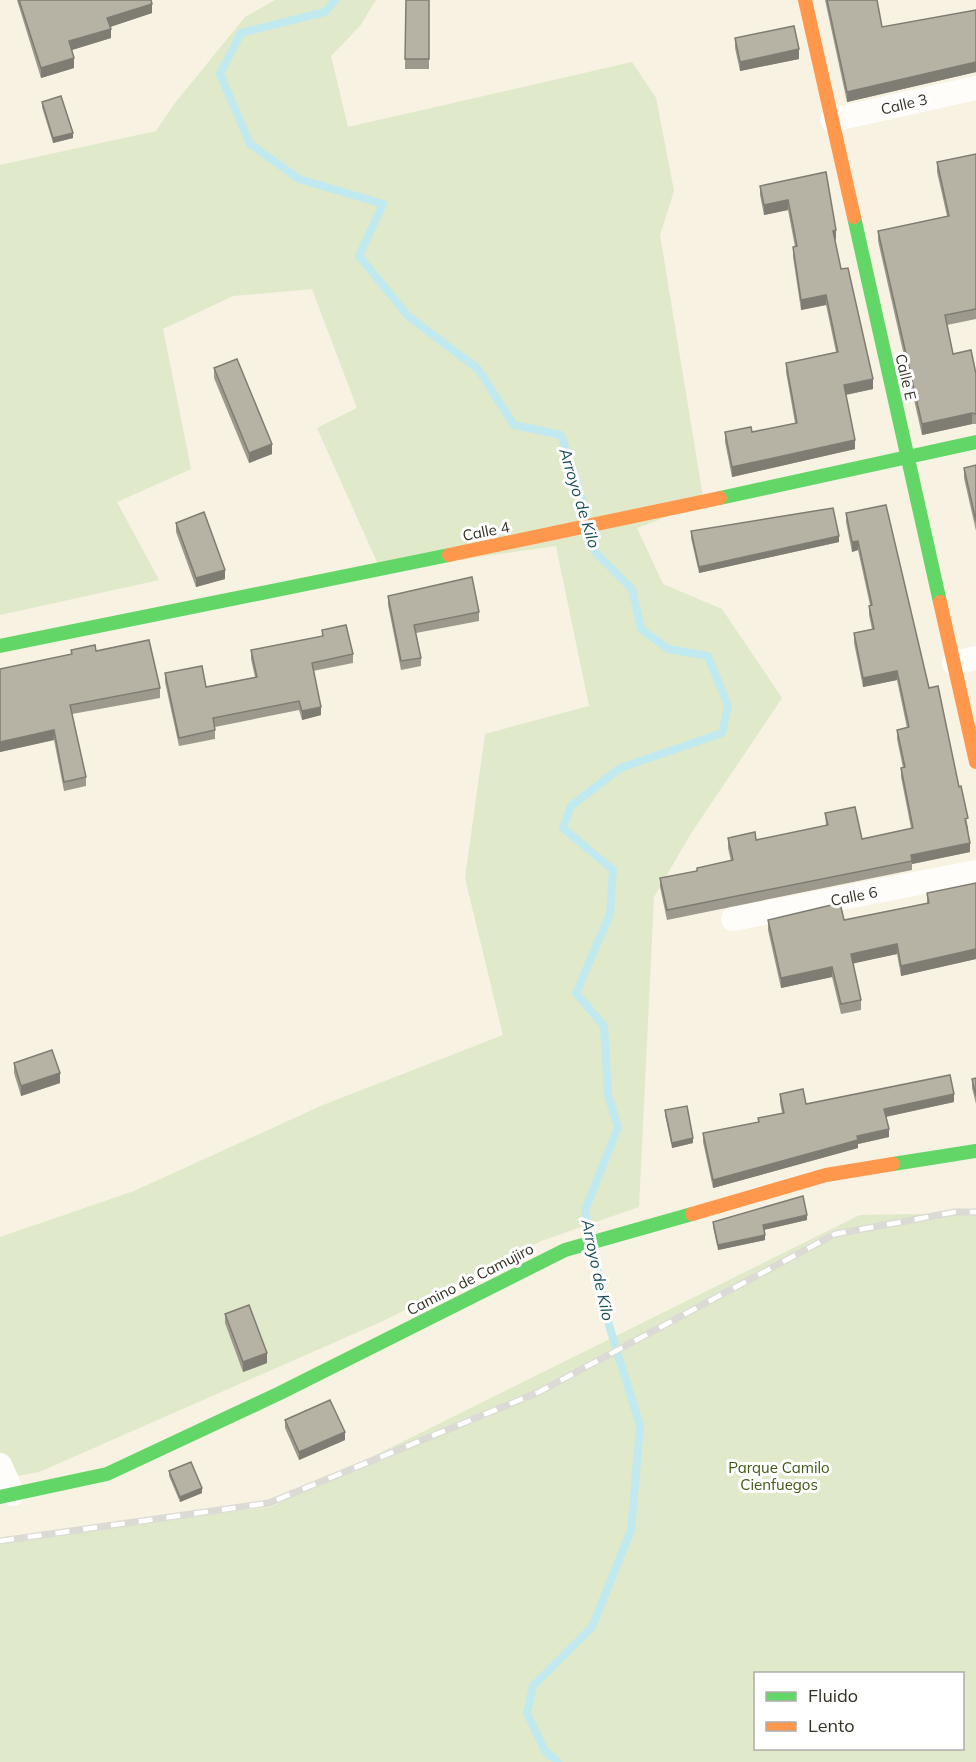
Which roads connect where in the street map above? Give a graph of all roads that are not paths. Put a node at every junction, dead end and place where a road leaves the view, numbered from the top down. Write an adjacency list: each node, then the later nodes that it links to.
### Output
1 (805, 0): 3 (street, Calle E)
2 (976, 88): 3 (street, Calle 3)
3 (832, 120): 5 (street, Calle E)
4 (976, 442): 5 (street, Calle 4)
5 (908, 458): 6 (street, Calle 4); 7 (street, Calle E)
6 (0, 646)
7 (965, 660): 8 (street, Calle E)
8 (976, 762)
9 (976, 872): 10 (street, Calle 6)
10 (733, 919)
11 (976, 1151): 13 (street, Camino de Camujiro)
12 (0, 1465): 13 (street)
13 (7, 1496)

